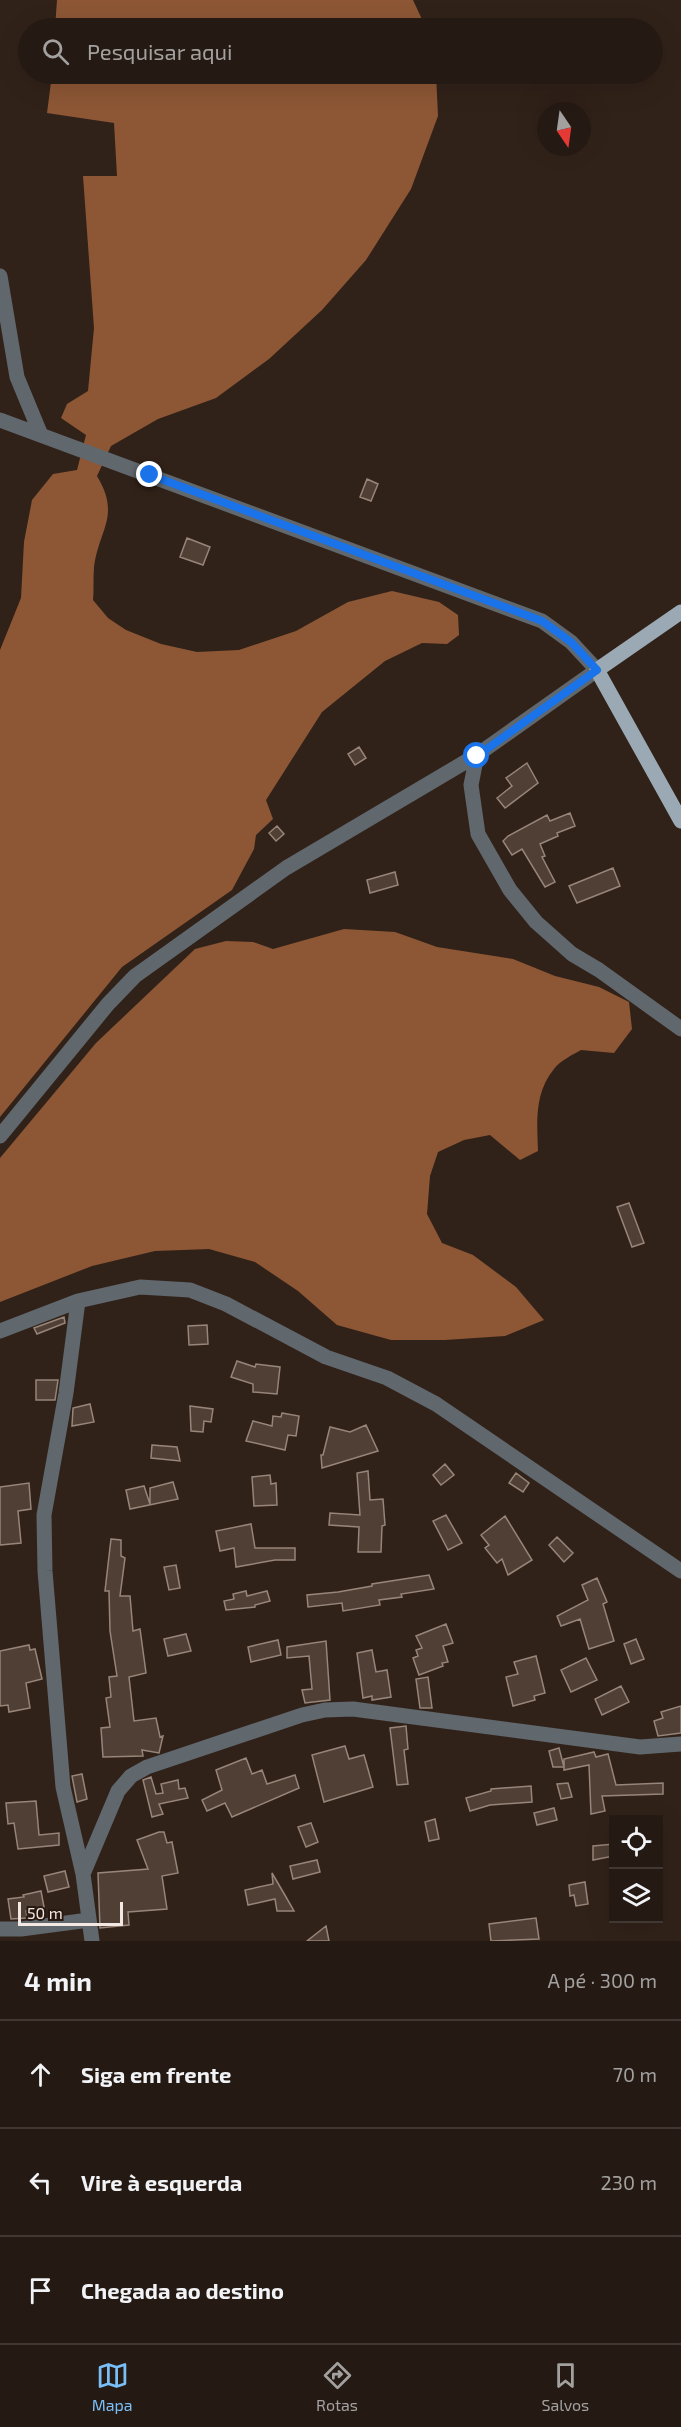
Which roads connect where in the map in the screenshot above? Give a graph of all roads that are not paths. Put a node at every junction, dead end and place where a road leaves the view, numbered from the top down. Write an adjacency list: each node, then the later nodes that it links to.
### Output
1 (1, 282): 3 (street)
2 (0, 420): 3 (street)
3 (41, 435): 5 (street)
4 (681, 612): 5 (main road)
5 (597, 670): 6 (street); 7 (main road)
6 (477, 756): 8 (street); 9 (street)
7 (681, 821)
8 (681, 1029)
9 (0, 1136)
10 (78, 1301): 11 (street); 12 (street); 14 (street)
11 (0, 1331)
12 (681, 1571)
13 (681, 1744): 14 (street)
14 (82, 1874): 15 (street)
15 (88, 1920): 16 (street); 17 (street)
16 (0, 1929)
17 (92, 1941)

